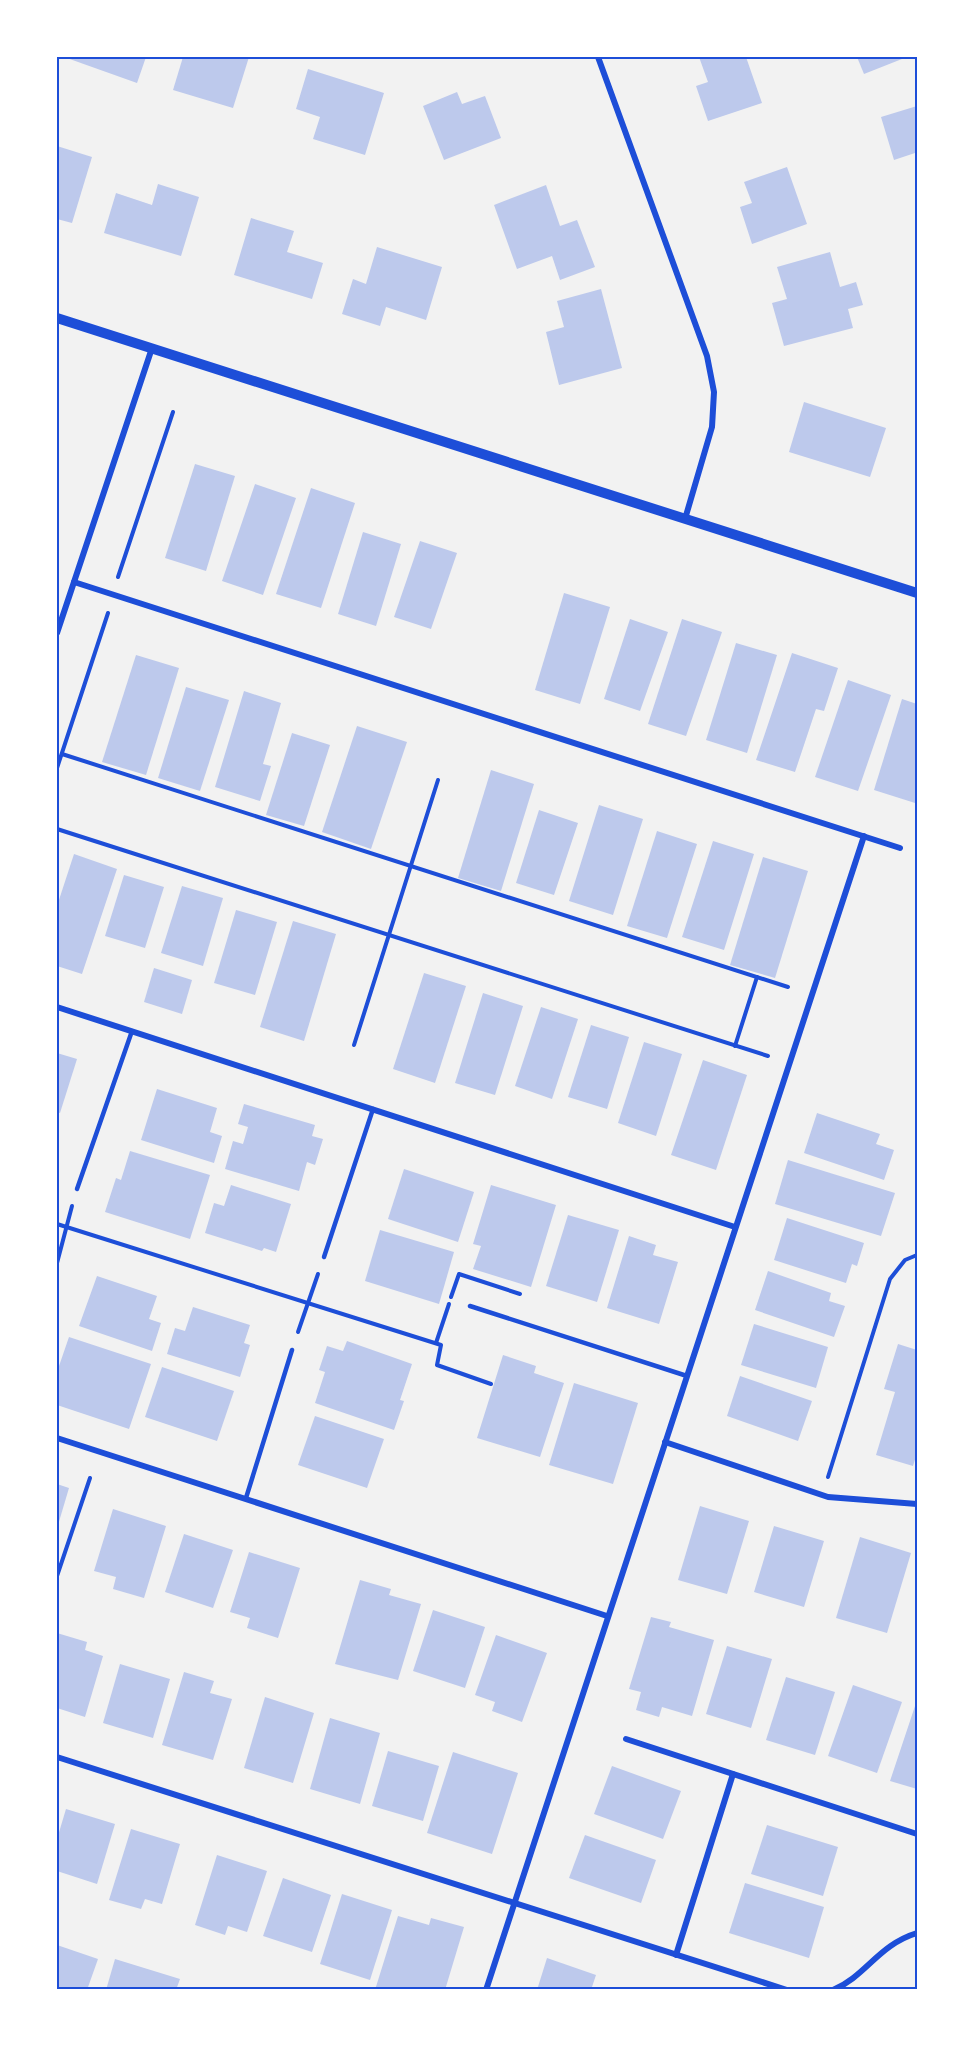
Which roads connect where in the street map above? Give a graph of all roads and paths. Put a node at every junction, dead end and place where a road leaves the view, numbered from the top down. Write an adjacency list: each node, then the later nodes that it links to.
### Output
1 (598, 57): 5 (street)
2 (57, 318): 3 (street)
3 (152, 348): 5 (street); 7 (street)
4 (173, 412): 6 (path)
5 (685, 519): 8 (street)
6 (123, 560)
7 (74, 582): 10 (street); 15 (street)
8 (917, 593)
9 (104, 626): 11 (path)
10 (57, 633)
11 (62, 754): 12 (path); 17 (path)
12 (57, 768)
13 (438, 780): 17 (path)
14 (57, 829): 18 (path)
15 (864, 836): 16 (street); 30 (street)
16 (900, 848)
17 (411, 866): 18 (path); 19 (path)
18 (389, 935): 23 (path); 24 (path)
19 (757, 977): 20 (path); 24 (path)
20 (789, 987)
21 (57, 1006): 22 (street)
22 (132, 1031): 26 (street); 27 (lane)
23 (354, 1045)
24 (735, 1046): 25 (path)
25 (768, 1056)
26 (373, 1109): 30 (street); 32 (lane)
27 (77, 1189): 29 (path)
28 (57, 1224): 29 (path)
29 (66, 1227): 33 (path); 34 (path)
30 (735, 1227): 37 (street)
31 (917, 1255): 41 (path)
32 (324, 1257): 34 (path)
33 (57, 1263)
34 (308, 1303): 36 (path); 38 (path)
35 (470, 1306): 37 (lane)
36 (292, 1350): 43 (lane)
37 (687, 1376): 40 (street)
38 (490, 1384)
39 (57, 1438): 43 (street)
40 (665, 1442): 44 (street); 46 (street)
41 (828, 1471)
42 (90, 1478): 45 (path)
43 (246, 1498): 46 (street)
44 (917, 1504)
45 (57, 1576)
46 (607, 1616): 51 (street)
47 (626, 1739): 49 (street)
48 (57, 1757): 51 (street)
49 (734, 1774): 50 (street); 53 (street)
50 (917, 1834)
51 (514, 1903): 53 (street); 54 (street)
52 (917, 1933): 56 (street)
53 (676, 1955): 55 (street)
54 (486, 1990)
55 (787, 1990)
56 (833, 1990)

